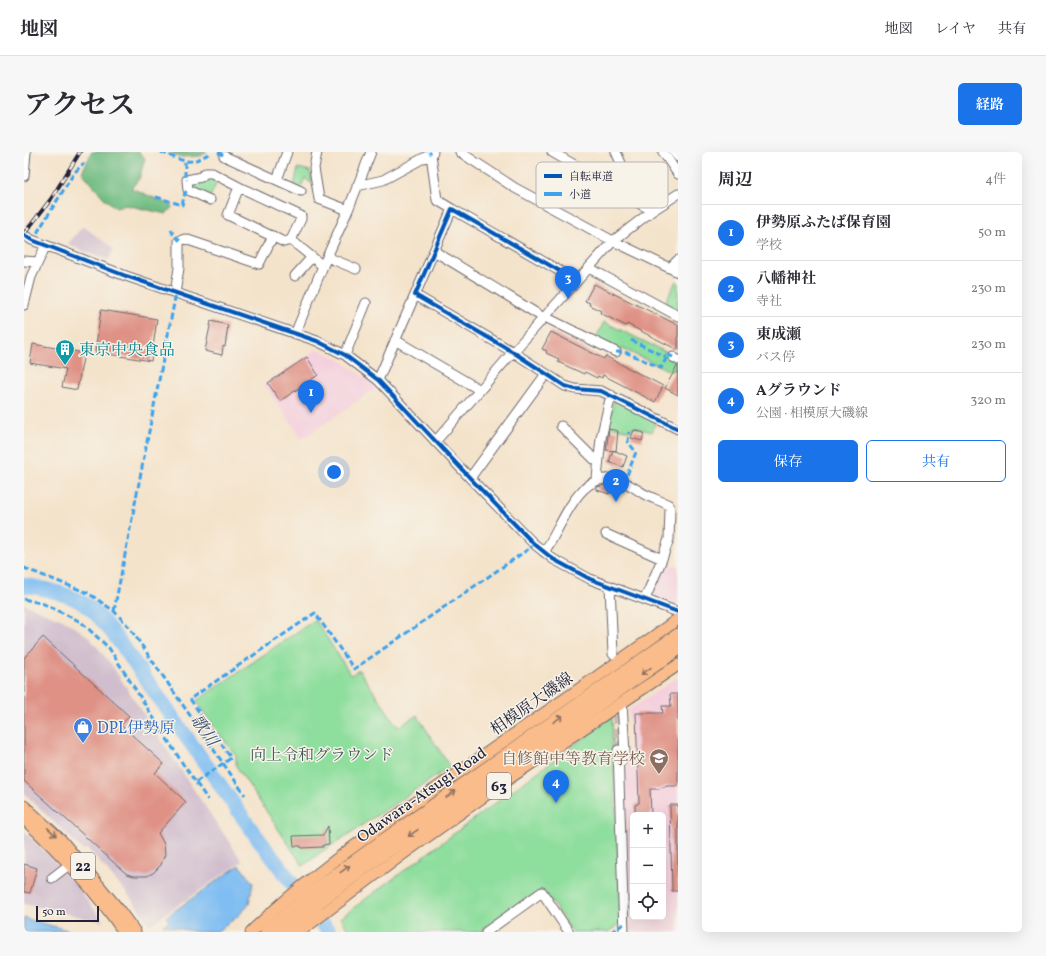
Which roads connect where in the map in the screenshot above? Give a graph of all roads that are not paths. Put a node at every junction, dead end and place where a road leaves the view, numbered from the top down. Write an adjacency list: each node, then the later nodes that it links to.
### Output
1 (26, 152): 16 (street)
2 (287, 152): 17 (street)
3 (317, 152): 29 (street)
4 (371, 152): 18 (street)
5 (460, 152): 23 (street)
6 (552, 152): 13 (street)
7 (616, 152): 14 (street)
8 (663, 152): 15 (street)
9 (674, 152): 12 (street)
10 (432, 153): 18 (street); 28 (street)
11 (224, 156): 17 (street)
12 (678, 157)
13 (569, 162)
14 (621, 162)
15 (678, 174)
16 (24, 176)
17 (277, 180): 20 (street)
18 (357, 186): 29 (street)
19 (239, 187): 22 (street); 32 (street); 33 (street)
20 (301, 191)
21 (678, 194): 24 (street)
22 (210, 200)
23 (536, 200)
24 (668, 201)
25 (551, 208): 34 (street)
26 (647, 208): 30 (street)
27 (657, 208): 30 (street)
28 (452, 209): 36 (street); 47 (street)
29 (348, 210): 38 (street)
30 (652, 211): 34 (street)
31 (24, 235): 35 (street)
32 (273, 236): 33 (street); 48 (street)
33 (291, 240): 37 (street)
34 (612, 241): 43 (street); 45 (street)
35 (46, 245): 41 (street); 48 (street)
36 (434, 251): 49 (street); 53 (street)
37 (312, 257): 42 (street); 46 (street)
38 (327, 257): 42 (street); 44 (street)
39 (678, 260): 45 (street)
40 (24, 261): 41 (street)
41 (38, 262): 50 (street)
42 (323, 266): 54 (street)
43 (589, 268): 47 (street); 52 (street)
44 (356, 269)
45 (674, 270)
46 (295, 276)
47 (576, 281): 53 (street)
48 (175, 293): 54 (street)
49 (416, 294): 55 (street); 56 (street)
50 (24, 305)
51 (366, 309): 58 (street)
52 (678, 316)
53 (545, 317): 56 (street); 57 (street)
54 (295, 334): 58 (street)
55 (395, 340): 60 (street); 61 (street)
56 (513, 352): 59 (street); 61 (street)
57 (616, 352)
58 (345, 355): 60 (street)
59 (546, 374): 62 (street); 67 (street)
60 (378, 380): 65 (street)
61 (480, 390): 65 (street)
62 (611, 395): 64 (street); 66 (street)
63 (561, 426): 66 (street)
64 (678, 429)
65 (435, 442): 67 (street)
66 (598, 460): 68 (street)
67 (470, 478): 71 (street)
68 (597, 479): 70 (street); 71 (street)
69 (609, 533): 72 (street)
70 (673, 539): 72 (street)
71 (544, 552): 73 (street)
72 (662, 559): 74 (street)
73 (610, 586): 74 (street); 79 (street)
74 (645, 599): 75 (street)
75 (678, 612)
76 (678, 619): 88 (main road, 相模原大磯線 / 63)
77 (678, 635): 88 (highway, Odawara-Atsugi Road, one-way to 77)
78 (678, 649): 88 (highway, Odawara-Atsugi Road, one-way to 88)
79 (613, 654)
80 (678, 666): 81 (main road, 相模原大磯線 / 63)
81 (622, 703): 83 (street); 88 (main road, 相模原大磯線 / 63)
82 (618, 750): 83 (street)
83 (619, 764): 97 (street)
84 (24, 806): 91 (main road, 22, one-way to 91)
85 (24, 819): 86 (main road, 22)
86 (70, 864): 87 (street); 90 (main road, 22)
87 (52, 878)
88 (316, 897): 89 (highway, Odawara-Atsugi Road); 89 (main road, 相模原大磯線 / 63)
89 (294, 919): 92 (main road, 相模原大磯線 / 63); 93 (highway, Odawara-Atsugi Road); 94 (highway, Odawara-Atsugi Road)
90 (124, 932)
91 (135, 932)
92 (251, 932)
93 (267, 932)
94 (284, 932)
95 (486, 932): 96 (street)
96 (570, 932)
97 (624, 932)

